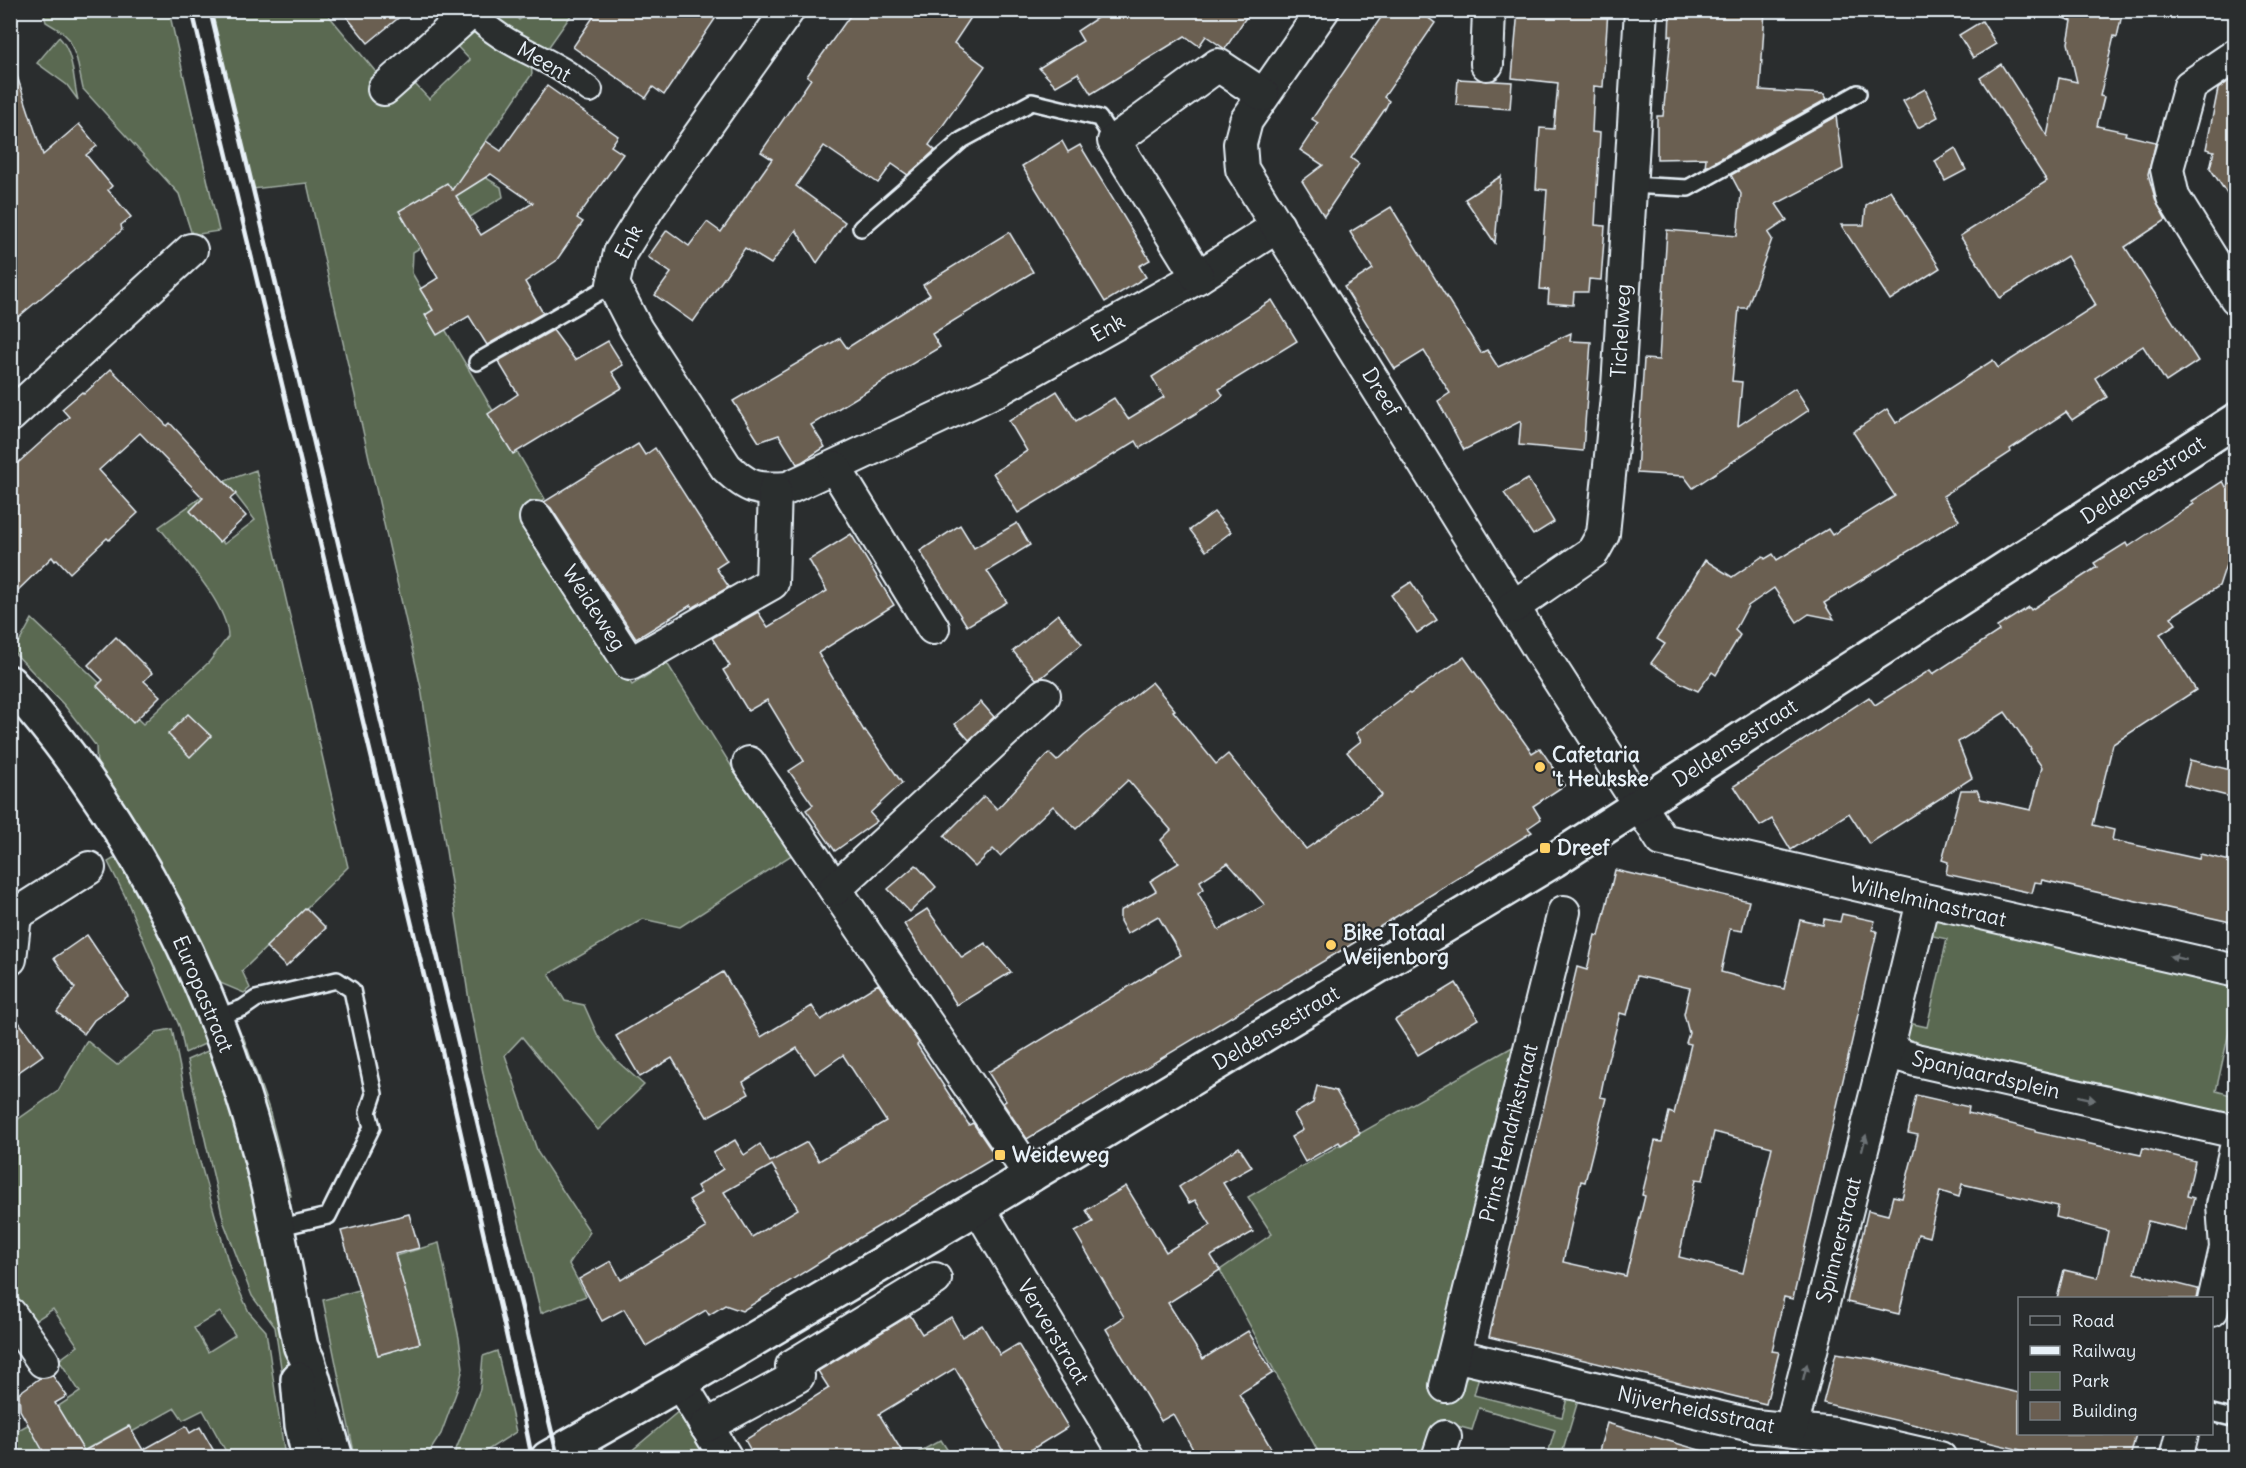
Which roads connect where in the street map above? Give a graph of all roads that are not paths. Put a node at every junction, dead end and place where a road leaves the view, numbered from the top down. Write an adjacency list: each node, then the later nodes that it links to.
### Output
1 (788, 10): 18 (street, Enk)
2 (1323, 10): 11 (street, Dreef)
3 (1489, 10): 7 (street)
4 (1641, 10): 13 (street, Tichelweg)
5 (472, 11): 8 (street, Meent); 9 (street, Meent)
6 (2235, 55): 19 (street)
7 (1487, 64)
8 (384, 89)
9 (590, 90)
10 (1858, 93): 13 (lane)
11 (1263, 95): 12 (street); 14 (street, Dreef)
12 (1114, 141): 15 (lane); 17 (street)
13 (1629, 185): 26 (street, Tichelweg)
14 (1278, 226): 17 (street, Enk); 26 (street, Dreef)
15 (861, 228)
16 (191, 250): 21 (street)
17 (1198, 277): 23 (street, Enk)
18 (613, 284): 20 (lane); 24 (street, Enk)
19 (2235, 298)
20 (477, 362)
21 (10, 416)
22 (2233, 426): 31 (street, Deldensestraat)
23 (835, 468): 24 (street, Enk); 27 (street)
24 (775, 489): 25 (street, Weideweg)
25 (536, 518)
26 (1513, 606): 31 (street, Dreef)
27 (933, 628)
28 (10, 683): 38 (street, Europastraat)
29 (1044, 695): 33 (street)
30 (749, 763): 33 (street)
31 (1639, 805): 34 (street, Wilhelminastraat); 42 (street, Deldensestraat)
32 (89, 868): 36 (street)
33 (835, 888): 42 (street)
34 (1923, 901): 37 (street, Wilhelminastraat, one-way to 34); 39 (street, Spanjaardsplein)
35 (1564, 912): 52 (street, Prins Hendrikstraat)
36 (10, 959)
37 (2235, 971)
38 (215, 1018): 44 (street, Europastraat); 44 (lane)
39 (1887, 1051): 40 (street, Spanjaardsplein, one-way to 40); 60 (street, Spinnerstraat, one-way to 39)
40 (2235, 1131)
41 (2235, 1148): 48 (street)
42 (1031, 1176): 43 (street, Deldensestraat)
43 (978, 1207): 45 (street, Deldensestraat); 66 (street, Ververstraat)
44 (276, 1228): 51 (street, Europastraat)
45 (888, 1260): 47 (street); 50 (street, Deldensestraat)
46 (934, 1279): 47 (street)
47 (908, 1295): 54 (street)
48 (2213, 1302)
49 (10, 1314): 53 (street)
50 (770, 1330): 54 (street); 55 (street, Deldensestraat)
51 (301, 1347): 62 (street, Europastraat); 63 (street, Europastraat)
52 (1454, 1354): 56 (street, Prins Hendrikstraat); 60 (street, Nijverheidsstraat)
53 (43, 1361)
54 (792, 1366): 59 (street)
55 (680, 1383): 59 (street); 64 (street, Deldensestraat)
56 (1446, 1386)
57 (2213, 1414): 58 (lane)
58 (2235, 1419)
59 (706, 1426): 65 (street)
60 (1791, 1429): 67 (street, Nijverheidsstraat)
61 (2182, 1435): 68 (street)
62 (309, 1458)
63 (336, 1458)
64 (548, 1458)
65 (726, 1458)
66 (1128, 1458)
67 (1940, 1458)
68 (2176, 1458)

